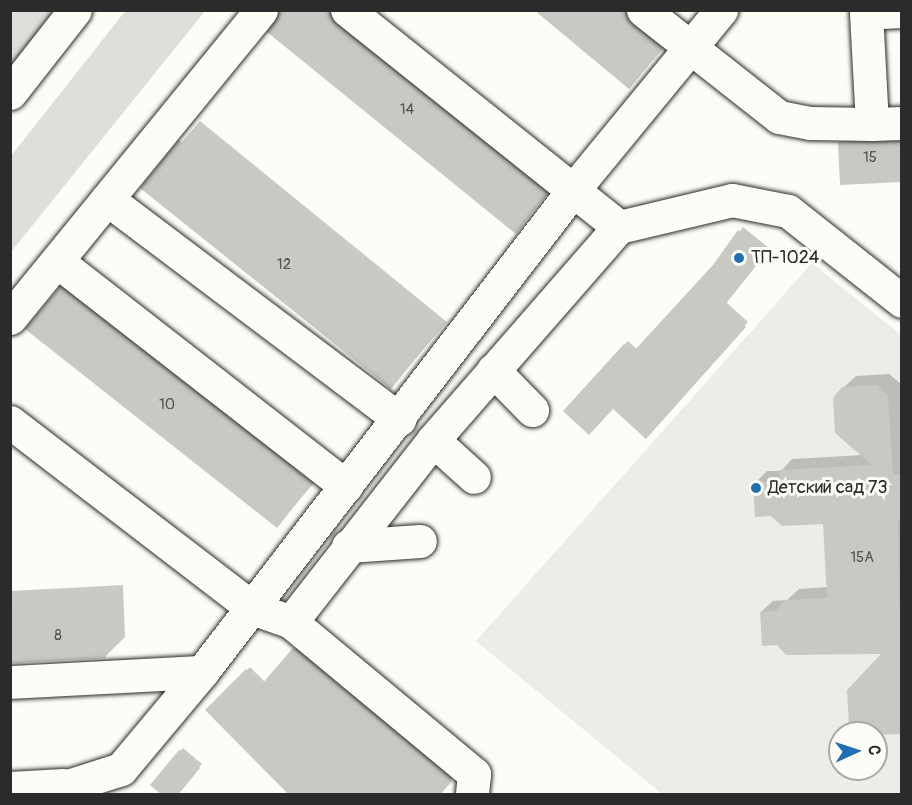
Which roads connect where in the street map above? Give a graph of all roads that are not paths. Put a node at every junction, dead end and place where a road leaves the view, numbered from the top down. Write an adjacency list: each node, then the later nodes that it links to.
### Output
1 (75, 10): 8 (street)
2 (261, 10): 11 (street)
3 (347, 10): 10 (street)
4 (643, 10): 7 (street)
5 (722, 10): 7 (street)
6 (902, 11): 9 (street)
7 (691, 49): 9 (street); 10 (street)
8 (10, 93)
9 (887, 123)
10 (574, 189): 12 (street); 18 (street)
11 (107, 199): 13 (street); 18 (street)
12 (619, 227): 14 (street); 16 (street)
13 (58, 262): 15 (street); 22 (street)
14 (902, 301)
15 (10, 318)
16 (493, 370): 17 (street); 20 (street)
17 (532, 410)
18 (399, 419): 22 (street)
19 (10, 422): 25 (street)
20 (433, 440): 21 (street); 24 (street)
21 (474, 477)
22 (346, 486): 25 (street)
23 (420, 541): 24 (street)
24 (348, 546): 26 (street)
25 (252, 608): 26 (street); 27 (street)
26 (291, 622): 31 (street)
27 (202, 672): 28 (street); 30 (street)
28 (10, 682)
29 (10, 788): 30 (street)
30 (53, 790)
31 (472, 795)

